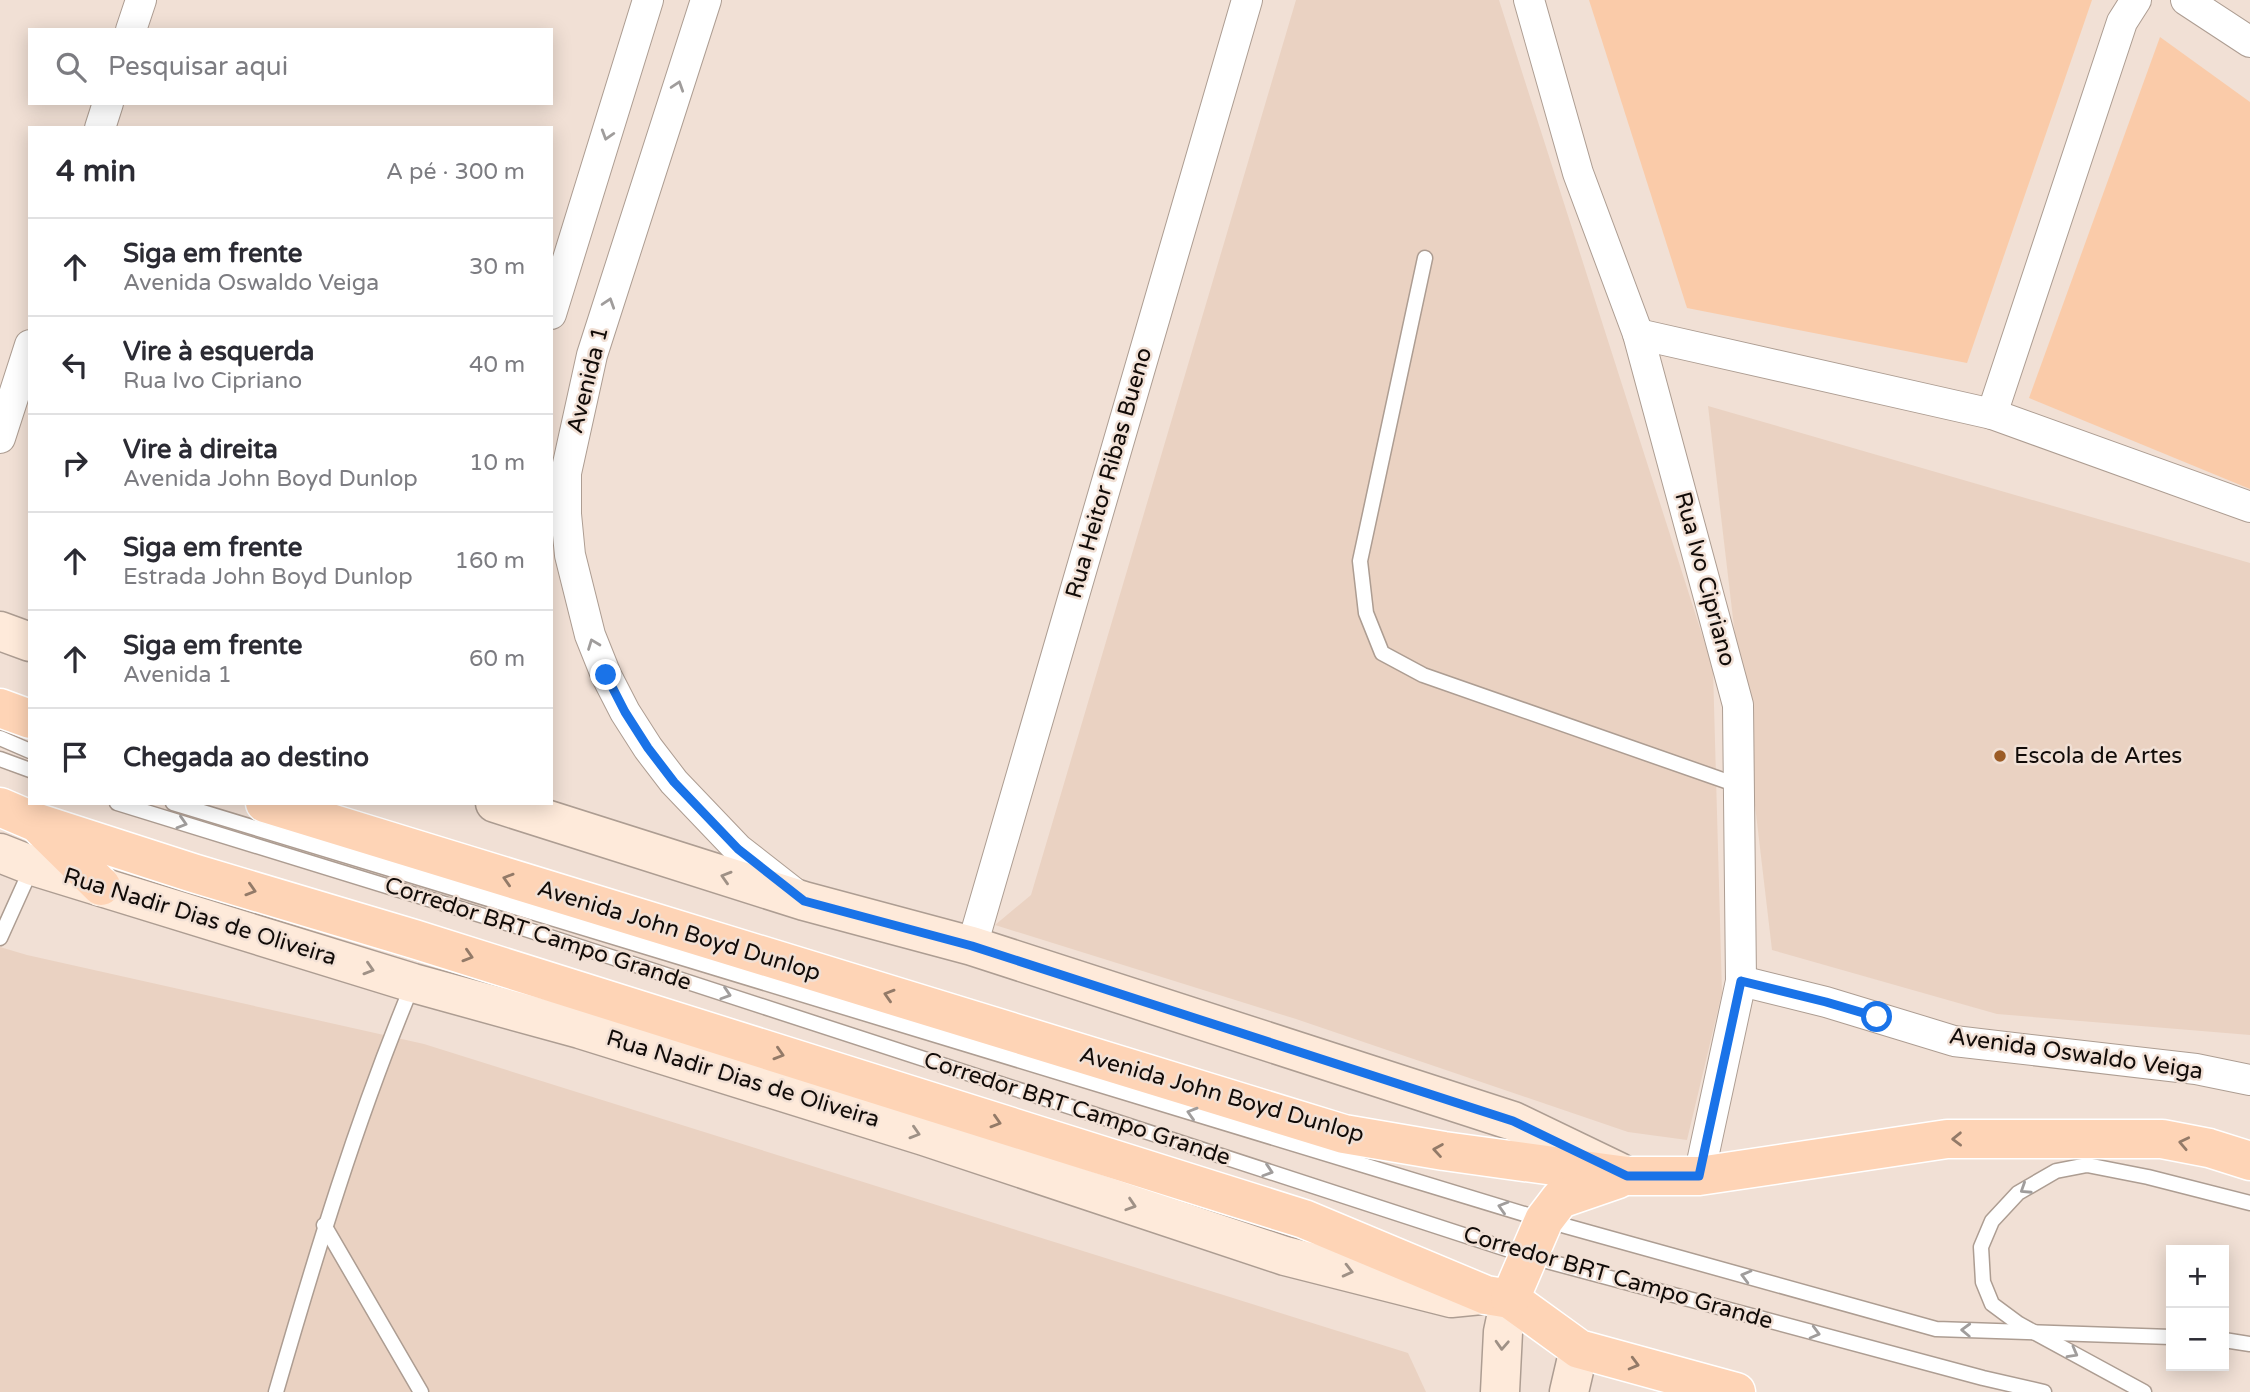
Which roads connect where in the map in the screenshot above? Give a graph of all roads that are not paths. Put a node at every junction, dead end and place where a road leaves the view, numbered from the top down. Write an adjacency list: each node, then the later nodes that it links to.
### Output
1 (141, 0): 8 (street)
2 (649, 0): 13 (street, one-way to 13)
3 (706, 0): 36 (street, Avenida 1, one-way to 3)
4 (1247, 0): 38 (street, Rua Heitor Ribas Bueno)
5 (1529, 0): 14 (street, Rua Ivo Cipriano)
6 (2136, 0): 16 (street)
7 (2186, 0): 9 (street)
8 (132, 28)
9 (2250, 42)
10 (107, 105): 11 (street)
11 (101, 126)
12 (1425, 258): 27 (lane)
13 (553, 308)
14 (1639, 334): 16 (street); 27 (street, Rua Ivo Cipriano)
15 (28, 351): 17 (street)
16 (1992, 414): 18 (street)
17 (0, 438)
18 (2250, 507)
19 (0, 631): 20 (street)
20 (28, 641)
21 (0, 708): 22 (main road)
22 (28, 718)
23 (0, 738): 24 (lane)
24 (28, 750)
25 (0, 759): 26 (lane)
26 (28, 770)
27 (1740, 786): 39 (street, Rua Ivo Cipriano)
28 (123, 805): 48 (lane, Corredor BRT Campo Grande, one-way to 48)
29 (180, 805): 46 (lane, Corredor BRT Campo Grande, one-way to 29)
30 (272, 805): 43 (main road, Avenida John Boyd Dunlop, one-way to 30)
31 (501, 805): 36 (street, one-way to 31)
32 (0, 807): 33 (main road)
33 (36, 822): 35 (main road); 49 (main road, one-way to 49)
34 (16, 859): 35 (street, Rua Nadir Dias de Oliveira); 37 (lane)
35 (101, 886): 40 (street, Rua Nadir Dias de Oliveira, one-way to 40)
36 (804, 901): 38 (street)
37 (0, 939)
38 (972, 946): 43 (street)
39 (1741, 981): 41 (street, Avenida Oswaldo Veiga); 44 (street, Rua Ivo Cipriano)
40 (414, 983): 47 (lane); 49 (street, Rua Nadir Dias de Oliveira, one-way to 49)
41 (2250, 1080)
42 (2250, 1161): 44 (main road, Avenida John Boyd Dunlop, one-way to 44)
43 (1627, 1176): 44 (main road, Avenida John Boyd Dunlop); 46 (main road)
44 (1699, 1176)
45 (2250, 1203): 50 (lane, Corredor BRT Campo Grande, one-way to 50)
46 (1544, 1220): 48 (main road); 50 (lane, Corredor BRT Campo Grande, one-way to 46)
47 (324, 1226): 55 (lane); 56 (lane)
48 (1528, 1256): 49 (main road); 60 (lane, Corredor BRT Campo Grande, one-way to 60)
49 (1498, 1297): 54 (main road); 57 (street, one-way to 57)
50 (2035, 1333): 51 (lane, Corredor BRT Campo Grande); 61 (lane, Corredor BRT Campo Grande, one-way to 61)
51 (2166, 1337)
52 (2229, 1341): 53 (lane)
53 (2250, 1344)
54 (1579, 1349): 58 (street); 59 (main road, one-way to 59)
55 (276, 1392)
56 (421, 1392)
57 (1500, 1392)
58 (1569, 1392)
59 (1736, 1392)
60 (2044, 1392)
61 (2144, 1392)

